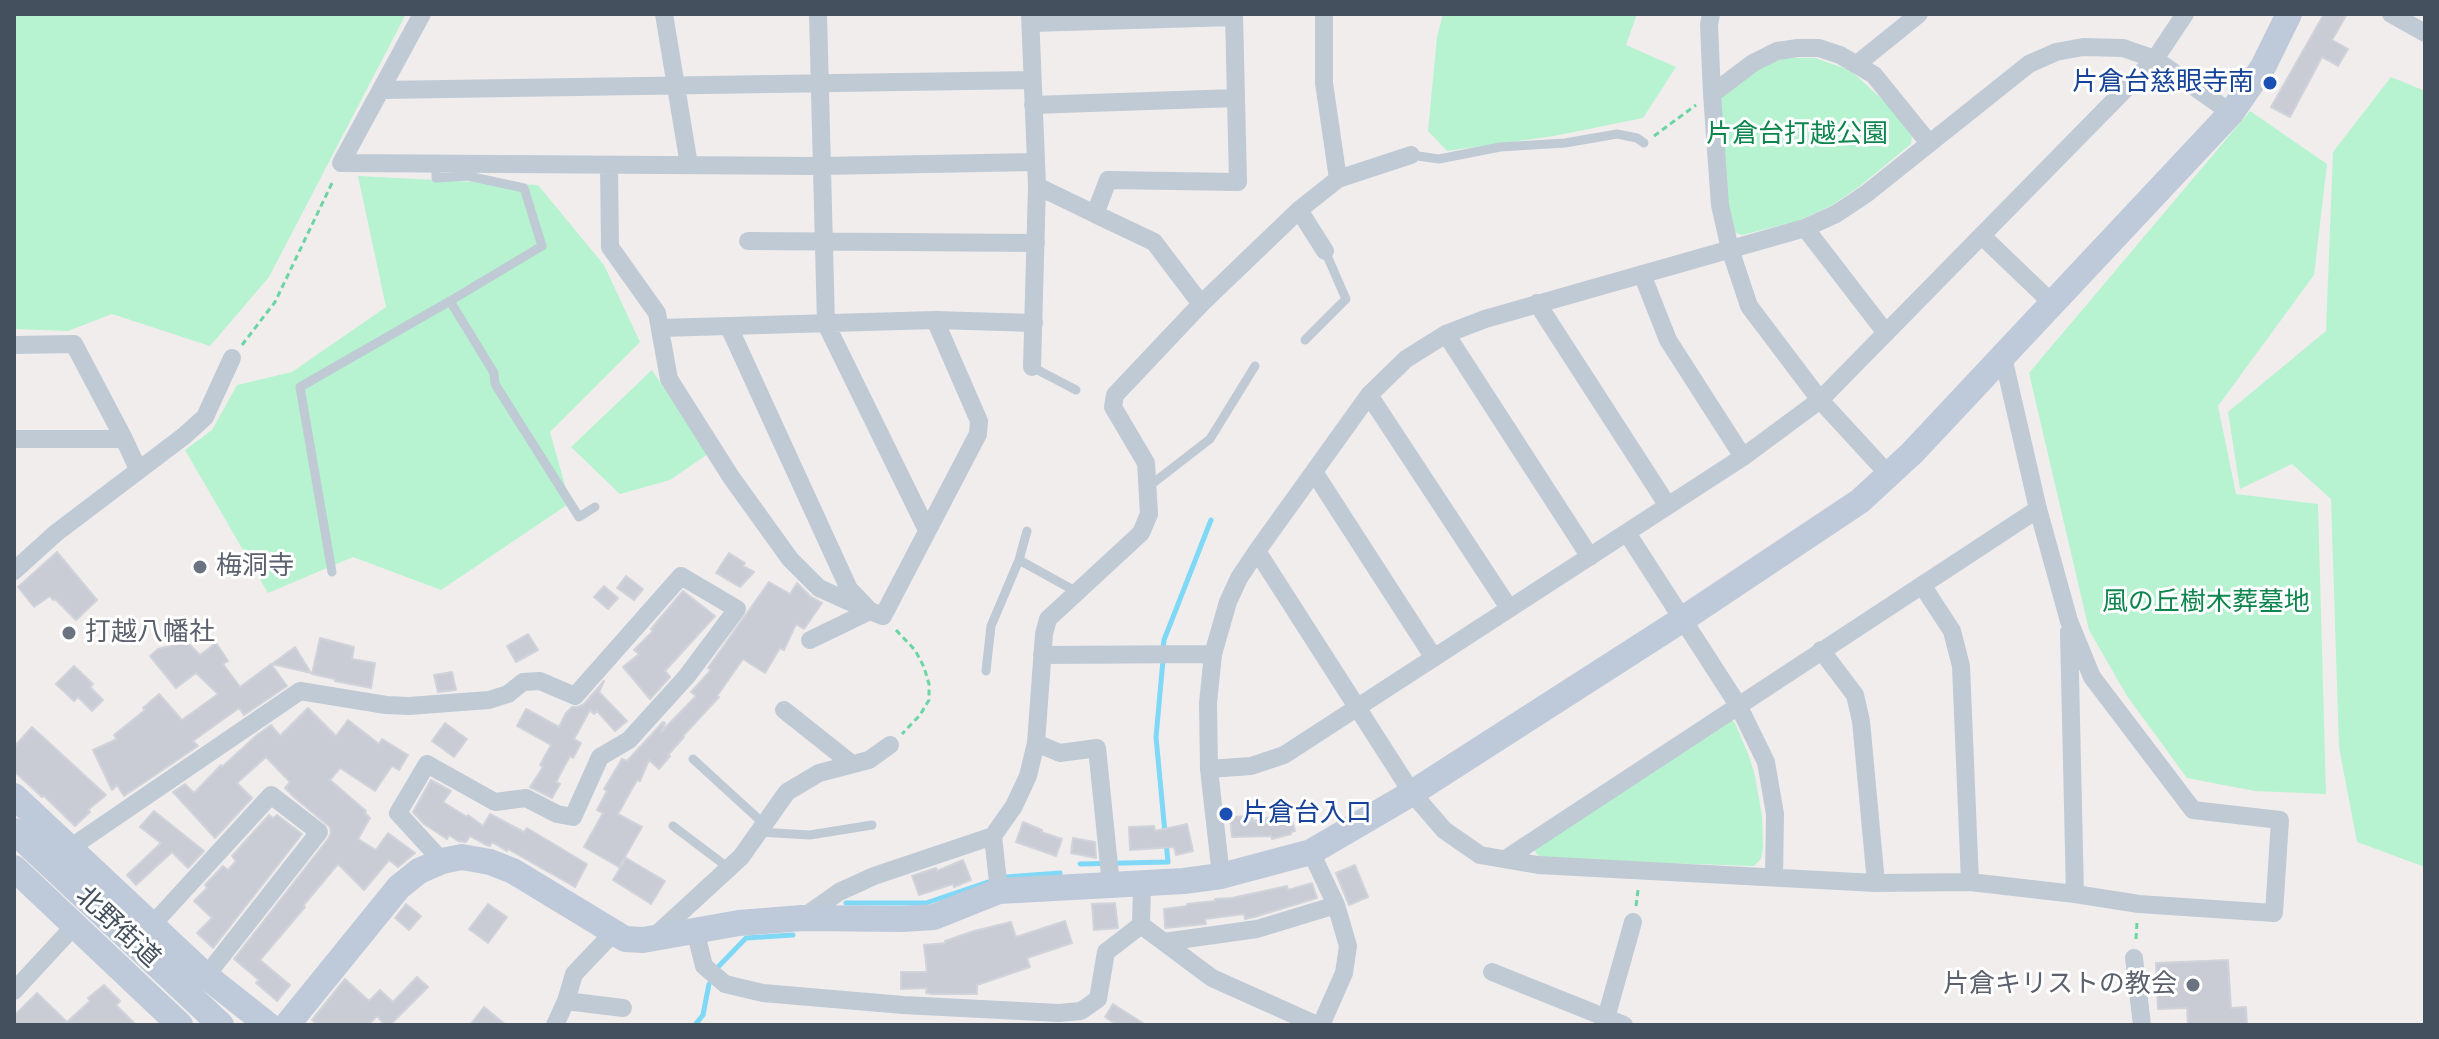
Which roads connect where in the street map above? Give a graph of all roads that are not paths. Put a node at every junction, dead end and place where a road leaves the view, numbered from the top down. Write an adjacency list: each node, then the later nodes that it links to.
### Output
1 (422, 14): 18 (street)
2 (664, 14): 17 (street)
3 (818, 14): 16 (street)
4 (1324, 14): 31 (street)
5 (1711, 14): 19 (street)
6 (1919, 14): 14 (street)
7 (2185, 14): 13 (street)
8 (2289, 14): 22 (street)
9 (1234, 15): 11 (street); 20 (street)
10 (2400, 16): 12 (street)
11 (1030, 19): 15 (street)
12 (2425, 33)
13 (2155, 59): 22 (street); 24 (street); 36 (street)
14 (1857, 64): 19 (street); 24 (street)
15 (1032, 80): 16 (street); 21 (street)
16 (820, 83): 17 (street); 30 (street)
17 (676, 85): 18 (street); 28 (street)
18 (381, 90): 27 (street)
19 (1712, 94): 40 (street)
20 (1235, 98): 21 (street); 34 (street)
21 (1033, 105): 26 (street)
22 (2231, 113): 45 (street)
23 (1644, 143): 25 (lane)
24 (1929, 143): 35 (street)
25 (1411, 155): 31 (street)
26 (1035, 162): 30 (street); 32 (street)
27 (436, 164): 29 (street); 43 (lane)
28 (689, 165): 29 (street); 30 (street)
29 (609, 166): 51 (street)
30 (822, 166): 38 (street)
31 (1338, 179): 33 (street)
32 (1037, 186): 34 (street); 39 (street)
33 (1299, 210): 41 (street); 46 (street)
34 (1095, 214): 46 (street)
35 (1805, 228): 40 (street); 52 (street)
36 (1982, 236): 45 (street); 52 (street)
37 (748, 241): 38 (street)
38 (824, 242): 39 (street); 49 (street)
39 (1036, 243): 48 (street)
40 (1730, 249): 42 (street); 62 (street)
41 (1325, 251): 54 (lane)
42 (1642, 274): 44 (street); 65 (street)
43 (450, 301): 71 (lane); 80 (lane)
44 (1537, 303): 53 (street); 70 (street)
45 (2052, 303): 56 (street)
46 (1201, 304): 69 (street)
47 (935, 320): 48 (street); 49 (street); 73 (street)
48 (1034, 323): 59 (street)
49 (826, 324): 50 (street); 73 (street)
50 (729, 327): 51 (street); 84 (street)
51 (660, 328): 84 (street)
52 (1886, 333): 62 (street)
53 (1446, 334): 61 (street); 77 (street)
54 (1305, 340)
55 (14, 345): 64 (street)
56 (2003, 357): 68 (street); 72 (street)
57 (232, 358): 66 (street)
58 (1255, 366): 69 (lane)
59 (1032, 367): 60 (lane)
60 (1076, 390)
61 (1369, 395): 67 (street); 83 (street)
62 (1820, 400): 65 (street); 68 (street)
63 (14, 439): 64 (street)
64 (124, 439): 66 (street)
65 (1743, 457): 70 (street)
66 (138, 469): 79 (street)
67 (1314, 472): 76 (street); 91 (street)
68 (1889, 475): 85 (street)
69 (1146, 489): 82 (street)
70 (1668, 506): 75 (street)
71 (595, 507)
72 (2038, 509): 81 (street); 86 (street)
73 (927, 530): 84 (street)
74 (1027, 531): 78 (lane)
75 (1627, 533): 77 (street); 85 (street)
76 (1257, 551): 89 (street); 94 (street)
77 (1590, 557): 83 (street)
78 (1019, 560): 82 (lane); 92 (lane)
79 (14, 571)
80 (332, 572)
81 (1922, 585): 88 (street); 117 (street)
82 (1077, 592): 90 (street)
83 (1509, 608): 91 (street)
84 (876, 614): 87 (street)
85 (1683, 619): 93 (street); 101 (street)
86 (2069, 621): 121 (street); 121 (street)
87 (810, 640)
88 (1821, 650): 93 (street); 118 (street)
89 (1213, 654): 90 (street); 100 (street)
90 (1042, 655): 96 (street)
91 (1434, 658): 94 (street)
92 (986, 671)
93 (1738, 705): 110 (street); 116 (street)
94 (1356, 707): 100 (street); 101 (street)
95 (784, 710): 99 (street)
96 (1036, 743): 107 (street); 114 (street)
97 (890, 745): 99 (street)
98 (693, 759): 105 (lane)
99 (852, 764): 105 (street)
100 (1209, 769): 115 (street)
101 (1412, 793): 109 (street); 110 (street)
102 (14, 796): 108 (street)
103 (872, 825): 105 (lane)
104 (673, 826): 113 (lane)
105 (761, 828): 113 (street)
106 (14, 831): 141 (street, 北野街道)
107 (993, 836): 120 (street); 123 (street)
108 (70, 848): 111 (street); 126 (street)
109 (1311, 852): 115 (street); 122 (street)
110 (1507, 858): 116 (street)
111 (442, 861): 129 (street); 143 (street)
112 (14, 868): 125 (street)
113 (730, 869): 130 (street)
114 (1109, 871): 119 (street); 120 (street)
115 (1221, 876): 119 (street)
116 (1774, 877): 118 (street)
117 (1970, 882): 118 (street); 121 (street)
118 (1876, 883)
119 (1142, 884): 127 (street)
120 (999, 891): 123 (street)
121 (2075, 894)
122 (1336, 905): 131 (street); 145 (street)
123 (802, 918): 128 (street)
124 (1633, 922): 140 (street)
125 (75, 925): 135 (street); 139 (street)
126 (152, 925): 134 (street); 134 (street)
127 (1141, 925): 131 (street); 138 (street)
128 (695, 930): 130 (street); 138 (street)
129 (613, 933): 130 (street); 136 (street)
130 (653, 938)
131 (1164, 942): 145 (street)
132 (2134, 958): 146 (street)
133 (1492, 972): 140 (street)
134 (206, 976): 142 (street)
135 (14, 991)
136 (566, 1001): 137 (street); 144 (street)
137 (623, 1008)
138 (1056, 1019)
139 (166, 1020)
140 (1615, 1021)
141 (221, 1025)
142 (268, 1025)
143 (287, 1025)
144 (555, 1025)
145 (1319, 1025)
146 (2142, 1025)

